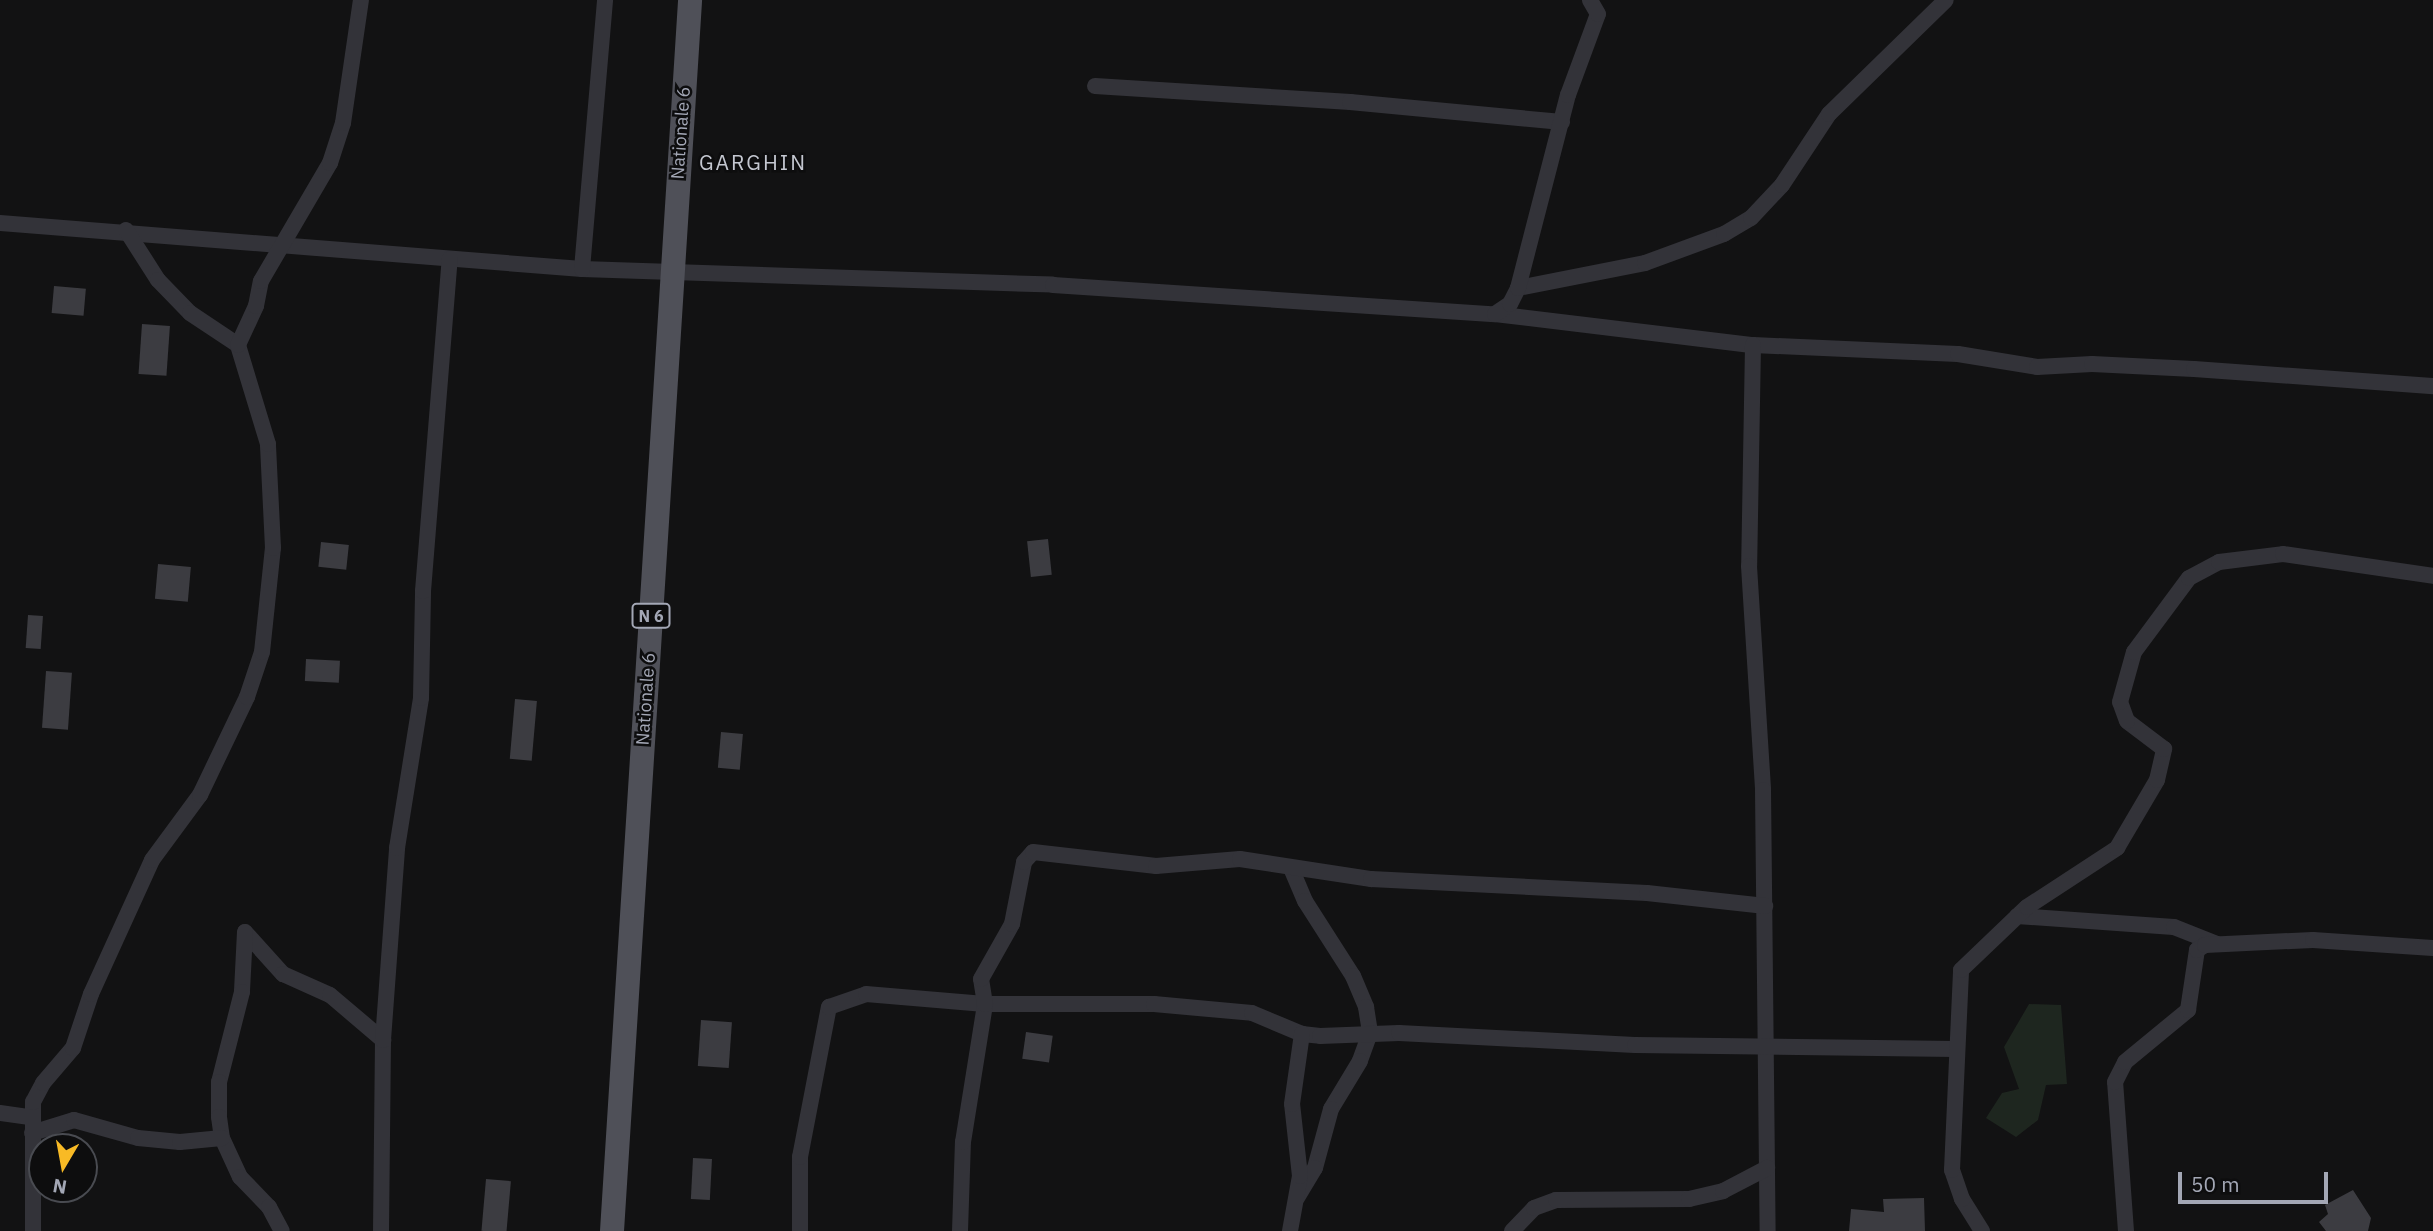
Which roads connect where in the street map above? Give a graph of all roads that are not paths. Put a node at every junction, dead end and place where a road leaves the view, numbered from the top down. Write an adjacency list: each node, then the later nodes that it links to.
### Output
1 (361, 0): 10 (street)
2 (605, 0): 12 (street)
3 (690, 0): 13 (main road, Nationale 6 / N 6)
4 (1946, 0): 14 (street)
5 (1598, 5): 7 (street)
6 (1095, 86): 7 (street)
7 (1562, 122): 14 (street)
8 (0, 223): 9 (street)
9 (125, 230): 10 (street); 16 (street)
10 (281, 243): 11 (street); 16 (street)
11 (450, 259): 12 (street); 28 (street)
12 (582, 269): 13 (street)
13 (671, 274): 15 (street); 39 (main road, Nationale 6 / N 6)
14 (1518, 288): 15 (street)
15 (1495, 314): 17 (street)
16 (238, 345): 32 (street)
17 (1753, 345): 18 (street); 21 (street)
18 (2433, 386)
19 (2433, 576): 22 (street)
20 (1291, 868): 21 (street); 25 (street); 27 (street)
21 (1765, 906): 29 (street)
22 (2017, 916): 23 (street); 30 (street)
23 (2217, 944): 24 (street); 46 (street)
24 (2433, 948)
25 (985, 1004): 26 (street); 40 (street); 41 (street)
26 (1302, 1034): 27 (street); 35 (street)
27 (1370, 1034): 29 (street); 35 (street)
28 (383, 1040): 33 (street); 38 (street)
29 (1768, 1048): 30 (street); 34 (street)
30 (1955, 1049): 45 (street)
31 (0, 1113): 32 (street)
32 (31, 1125): 33 (street); 36 (street)
33 (222, 1138): 37 (street)
34 (1767, 1168): 43 (street); 44 (street)
35 (1297, 1198): 42 (street)
36 (33, 1231)
37 (282, 1231)
38 (381, 1231)
39 (612, 1231)
40 (800, 1231)
41 (960, 1231)
42 (1290, 1231)
43 (1512, 1231)
44 (1768, 1231)
45 (1982, 1231)
46 (2126, 1231)

